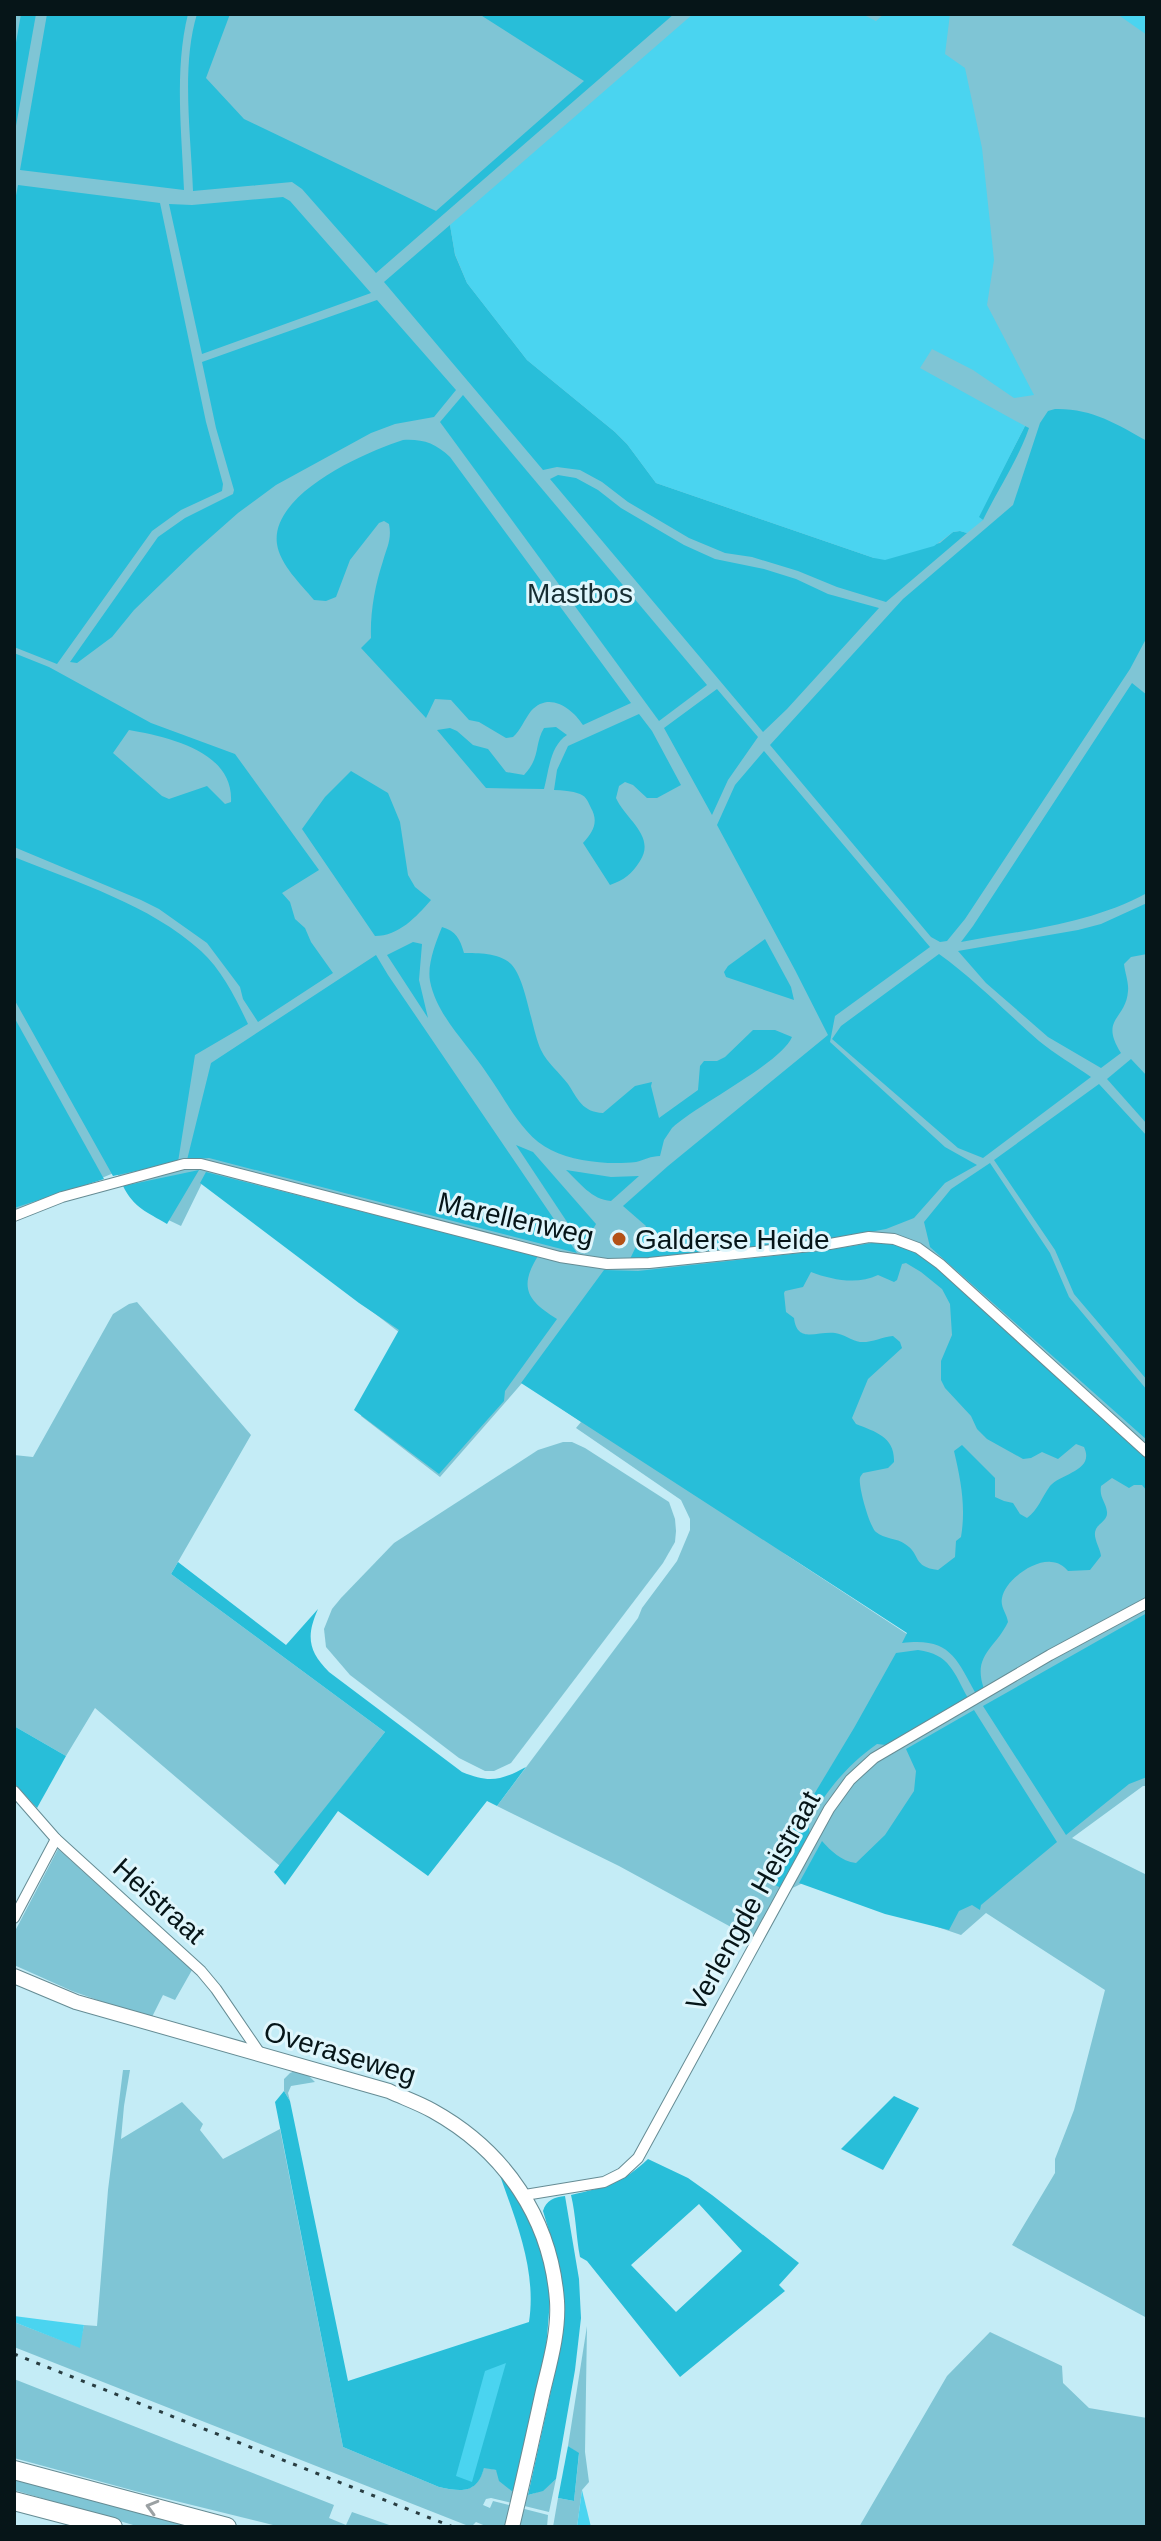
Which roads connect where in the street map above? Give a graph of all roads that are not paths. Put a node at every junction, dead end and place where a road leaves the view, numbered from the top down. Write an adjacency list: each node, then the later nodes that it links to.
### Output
1 (14, 1216): 2 (street, Marellenweg)
2 (1147, 1452)
3 (1147, 1603): 9 (street, Verlengde Heistraat)
4 (14, 1791): 5 (street, Heistraat)
5 (56, 1839): 6 (street); 8 (street, Heistraat)
6 (14, 1918)
7 (14, 1976): 8 (street, Overaseweg)
8 (261, 2055): 9 (street, Overaseweg)
9 (525, 2195): 14 (street, Overaseweg)
10 (14, 2470): 13 (highway, one-way to 10)
11 (14, 2501): 12 (highway)
12 (113, 2527)
13 (227, 2527)
14 (512, 2527)

